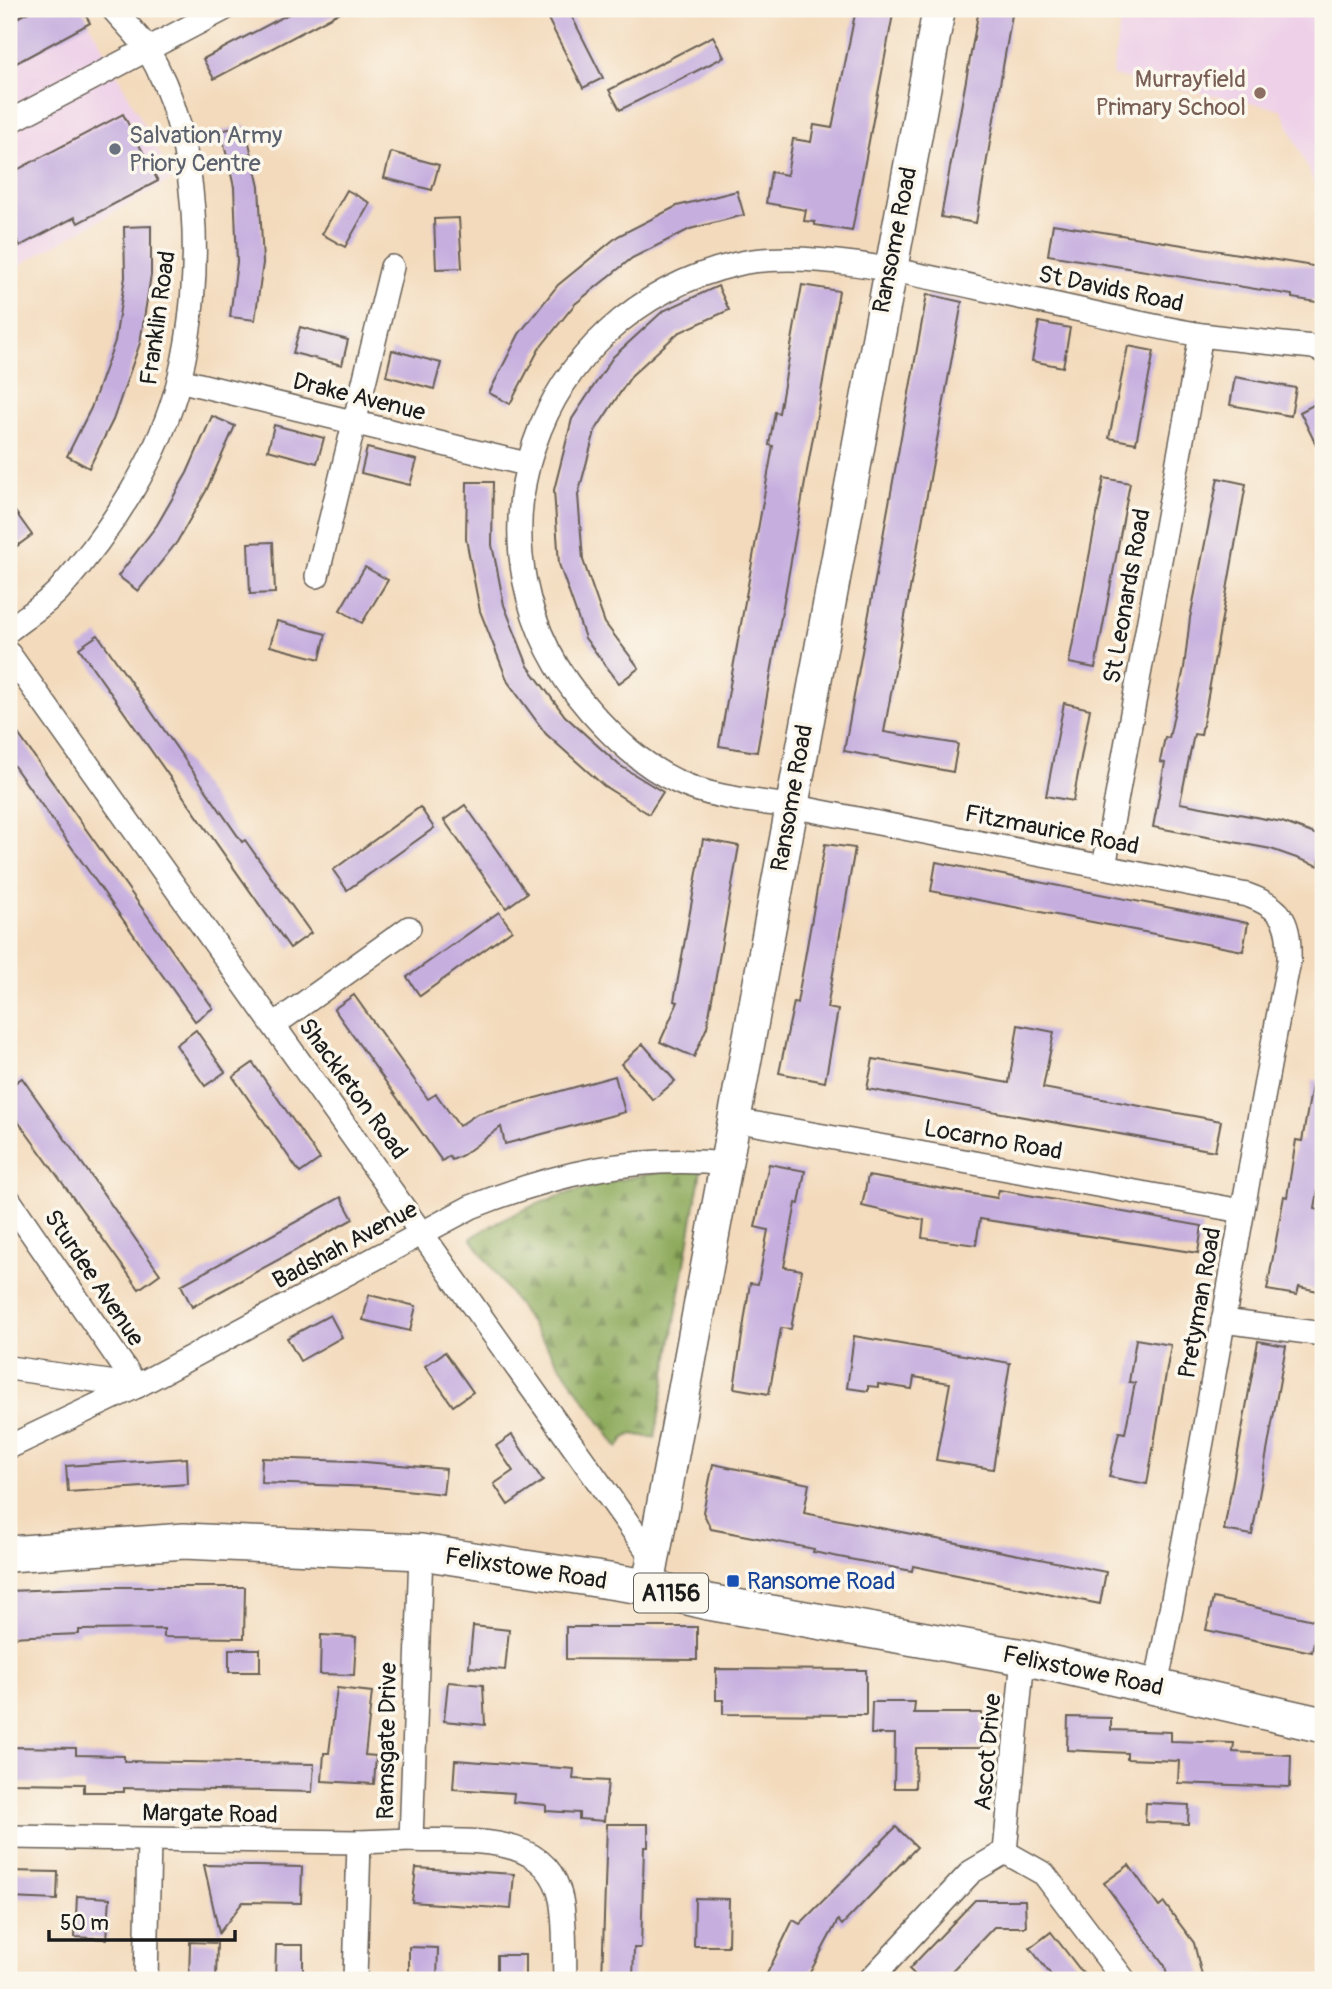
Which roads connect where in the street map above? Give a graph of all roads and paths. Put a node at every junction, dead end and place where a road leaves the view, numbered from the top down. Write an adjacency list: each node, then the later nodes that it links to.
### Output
1 (113, 9): 4 (street, Franklin Road)
2 (224, 9): 4 (street)
3 (939, 9): 7 (street, Ransome Road)
4 (147, 49): 5 (street); 10 (street, Franklin Road)
5 (9, 122)
6 (392, 267): 11 (street)
7 (889, 270): 8 (street, St Davids Road); 12 (street, St Davids Road); 16 (street, Ransome Road)
8 (1201, 335): 9 (street, St Davids Road); 17 (street, St Leonards Road)
9 (1323, 351)
10 (179, 380): 11 (street, Drake Avenue); 14 (street, Franklin Road)
11 (354, 423): 12 (street, Drake Avenue); 13 (street)
12 (526, 464): 16 (street, Fitzmaurice Road)
13 (317, 576)
14 (9, 630)
15 (9, 653): 20 (street, Shackleton Road)
16 (791, 806): 17 (street, Fitzmaurice Road); 21 (street, Ransome Road)
17 (1104, 867): 19 (street, Fitzmaurice Road)
18 (409, 928): 20 (street)
19 (1289, 929): 24 (street, Pretyman Road)
20 (275, 1024): 25 (street, Shackleton Road)
21 (734, 1120): 22 (street, Ransome Road); 24 (street, Locarno Road)
22 (727, 1164): 25 (street, Badshah Avenue); 33 (street, Ransome Road)
23 (9, 1200): 29 (street, Sturdee Avenue)
24 (1242, 1212): 26 (street, Pretyman Road)
25 (424, 1232): 29 (street, Badshah Avenue); 33 (street, Shackleton Road)
26 (1223, 1321): 27 (street); 35 (street, Pretyman Road)
27 (1323, 1334)
28 (9, 1368): 29 (street)
29 (137, 1386): 30 (street, Badshah Avenue)
30 (9, 1447)
31 (421, 1552): 32 (main road, Felixstowe Road / A1156); 33 (main road, Felixstowe Road / A1156); 39 (street, Ramsgate Drive)
32 (9, 1554)
33 (650, 1572): 34 (main road, Felixstowe Road / A1156)
34 (1023, 1657): 35 (main road, Felixstowe Road / A1156); 41 (street, Ascot Drive)
35 (1156, 1686): 36 (main road, Felixstowe Road / A1156)
36 (1323, 1725)
37 (9, 1837): 38 (street, Margate Road)
38 (149, 1840): 40 (street, Margate Road); 42 (street)
39 (411, 1840): 40 (street, Margate Road); 44 (street, Ramsgate Drive)
40 (359, 1842): 43 (street)
41 (1005, 1852): 45 (street); 46 (street)
42 (146, 1980)
43 (355, 1980)
44 (565, 1980)
45 (870, 1980)
46 (1124, 1980)

